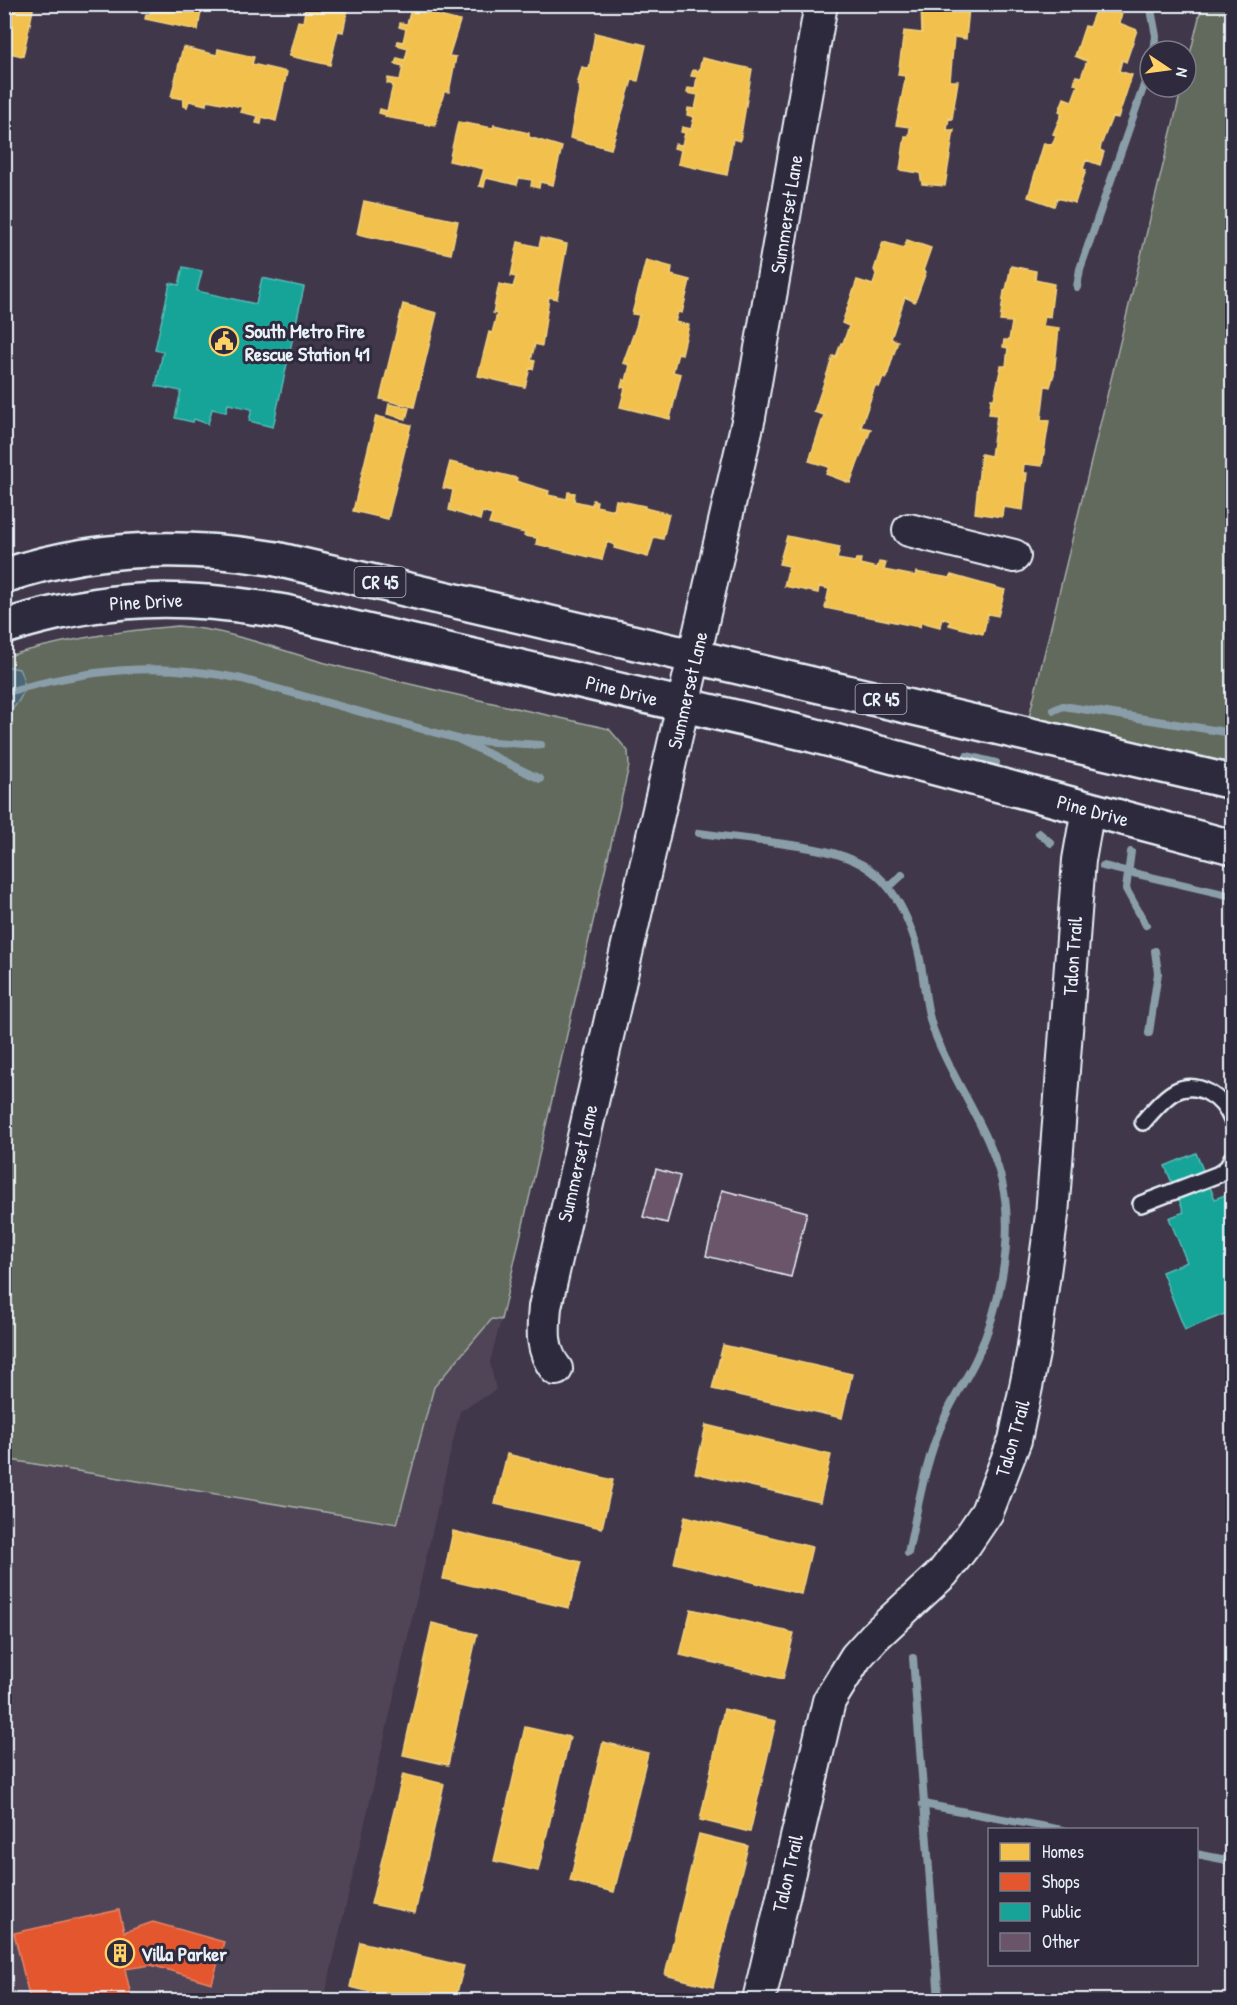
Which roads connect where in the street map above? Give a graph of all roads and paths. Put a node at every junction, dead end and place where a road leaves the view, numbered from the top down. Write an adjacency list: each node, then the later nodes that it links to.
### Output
1 (821, 4): 6 (street, Summerset Lane)
2 (909, 530): 3 (street)
3 (1014, 556)
4 (4, 576): 6 (main road, CR 45)
5 (4, 627): 7 (main road, Pine Drive / CR 45)
6 (694, 657): 7 (street, Summerset Lane); 8 (main road, CR 45)
7 (684, 704): 9 (main road, Pine Drive / CR 45); 15 (street, Summerset Lane)
8 (1233, 782)
9 (1088, 809): 10 (main road, Pine Drive / CR 45); 16 (street, Talon Trail)
10 (1233, 847)
11 (1233, 1120): 12 (lane)
12 (1143, 1122)
13 (1233, 1158): 14 (lane)
14 (1141, 1204)
15 (556, 1369)
16 (759, 2001)

